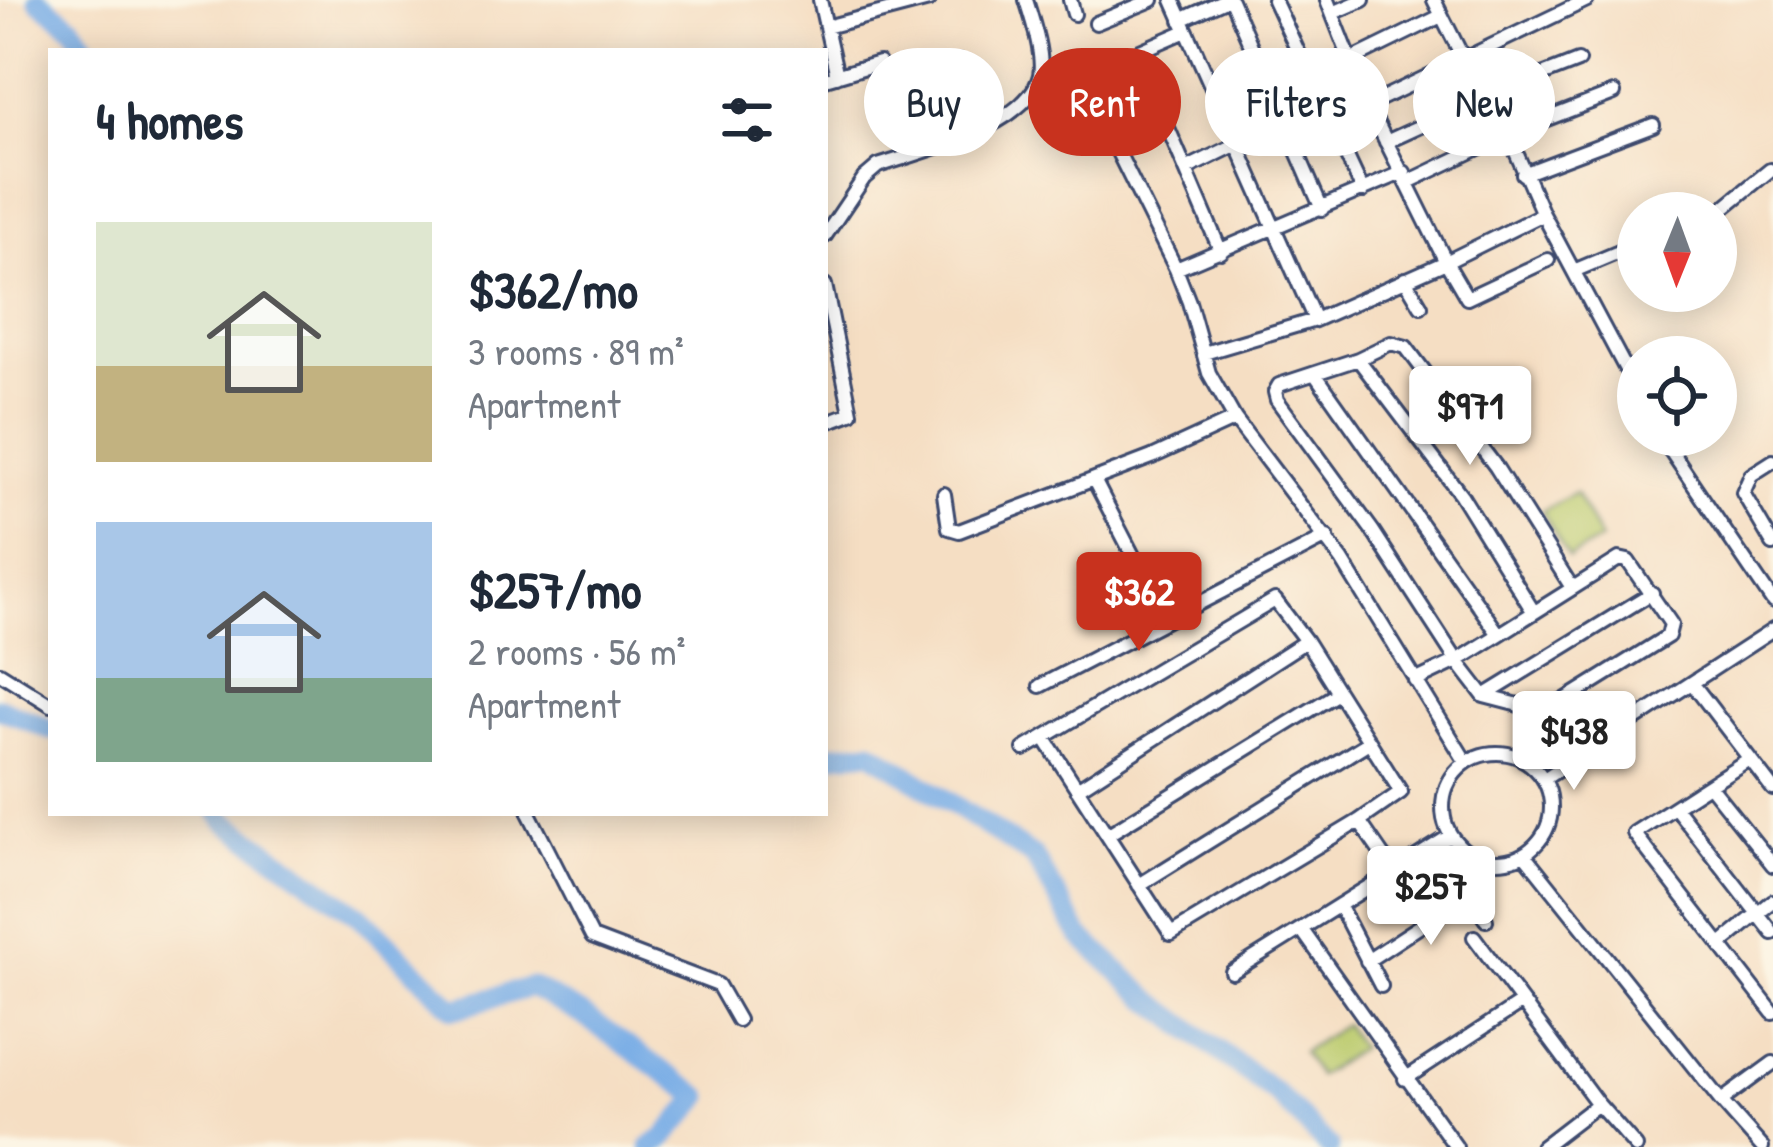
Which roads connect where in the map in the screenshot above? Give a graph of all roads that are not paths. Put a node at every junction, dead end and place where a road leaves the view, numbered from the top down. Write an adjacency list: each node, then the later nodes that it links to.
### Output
1 (820, 0): 16 (street)
2 (1026, 0): 17 (street)
3 (1152, 0): 14 (street)
4 (1173, 0): 15 (street)
5 (1228, 0): 15 (street); 19 (street)
6 (1274, 0): 20 (street)
7 (1363, 0): 11 (street)
8 (1434, 0): 13 (street)
9 (1587, 0): 24 (street)
10 (921, 1): 12 (street)
11 (1330, 6): 21 (street)
12 (870, 7): 16 (street)
13 (1439, 17): 22 (street); 23 (street)
14 (1096, 23)
15 (1184, 26): 18 (street); 28 (street)
16 (826, 27): 29 (street)
17 (1036, 48)
18 (1141, 48)
19 (1250, 48)
20 (1297, 48)
21 (1347, 48)
22 (1374, 48)
23 (1457, 48)
24 (1482, 48)
25 (1578, 61): 27 (street)
26 (864, 67): 29 (street)
27 (1555, 70)
28 (1205, 74)
29 (831, 77)
30 (1614, 93): 32 (street)
31 (1028, 98): 33 (street)
32 (1555, 116)
33 (1004, 119)
34 (1652, 125): 47 (street)
35 (1389, 146): 48 (street)
36 (906, 156): 54 (street)
37 (1119, 156): 59 (street)
38 (1180, 156): 45 (street)
39 (1213, 156): 45 (street)
40 (1240, 156): 53 (street)
41 (1299, 156): 51 (street)
42 (1347, 156): 49 (street)
43 (1456, 156): 48 (street)
44 (1516, 156): 47 (street)
45 (1186, 169): 55 (street)
46 (1771, 170): 50 (street)
47 (1523, 174): 52 (street)
48 (1406, 177): 49 (street); 58 (street)
49 (1363, 191): 51 (street)
50 (1737, 197)
51 (1322, 209): 53 (street)
52 (1543, 214): 58 (street); 60 (street)
53 (1275, 228): 55 (street); 64 (street)
54 (828, 232)
55 (1221, 252): 59 (street)
56 (1617, 253): 60 (street)
57 (1548, 260): 58 (street)
58 (1446, 262): 61 (street)
59 (1176, 269): 66 (street)
60 (1576, 270): 65 (street)
61 (1405, 279): 62 (street); 64 (street)
62 (1421, 306)
63 (828, 310): 70 (street)
64 (1315, 320): 66 (street)
65 (1617, 351)
66 (1204, 353): 69 (street)
67 (1358, 359): 68 (street); 78 (street); 81 (street)
68 (1315, 374): 83 (street); 85 (street)
69 (1235, 419): 73 (street); 75 (street)
70 (828, 423)
71 (1674, 456): 80 (street)
72 (1773, 461): 76 (street)
73 (1094, 480): 74 (street); 77 (street)
74 (944, 494)
75 (1327, 537): 87 (street); 89 (street)
76 (1773, 544)
77 (1143, 575)
78 (1571, 586): 79 (street); 81 (street)
79 (1652, 593): 91 (street); 91 (street)
80 (1773, 602)
81 (1534, 610): 83 (street)
82 (1773, 630): 88 (street)
83 (1498, 633): 85 (street)
84 (1306, 641): 90 (street); 93 (street); 100 (street)
85 (1456, 661): 87 (street); 91 (street)
86 (0, 673): 92 (street)
87 (1415, 681): 97 (street)
88 (1692, 683): 96 (street); 98 (street)
89 (1040, 686)
90 (1338, 693): 94 (street); 105 (street)
91 (1484, 696)
92 (48, 703)
93 (1045, 740): 95 (street); 100 (street)
94 (1369, 742): 104 (street); 111 (street)
95 (1024, 749)
96 (1749, 759): 99 (street); 101 (street)
97 (1466, 762): 98 (street); 106 (street)
98 (1544, 779): 108 (street)
99 (1711, 786): 102 (street); 109 (street)
100 (1077, 789): 105 (street)
101 (1773, 789)
102 (1675, 807): 115 (street); 120 (street)
103 (531, 816): 126 (street)
104 (1359, 821): 110 (street); 111 (street)
105 (1107, 835): 111 (street)
106 (1450, 836): 107 (street); 108 (street)
107 (1437, 846): 110 (street); 112 (street)
108 (1524, 854): 129 (street)
109 (1773, 865)
110 (1394, 872): 114 (street)
111 (1139, 886)
112 (1469, 895): 116 (street); 121 (street)
113 (1773, 901): 115 (street)
114 (1339, 905): 117 (street); 121 (street)
115 (1758, 914): 118 (street); 120 (street)
116 (1486, 920)
117 (1302, 930): 122 (street); 128 (street)
118 (1773, 933)
119 (1474, 937): 124 (street)
120 (1722, 943): 125 (street)
121 (1367, 961): 123 (street)
122 (1232, 972)
123 (1382, 986)
124 (1521, 1003): 128 (street); 130 (street)
125 (1773, 1013)
126 (738, 1020)
127 (1773, 1063): 129 (street)
128 (1405, 1079): 131 (street)
129 (1721, 1101): 134 (street)
130 (1598, 1104): 132 (street); 133 (street)
131 (1456, 1147)
132 (1542, 1147)
133 (1636, 1147)
134 (1762, 1147)

